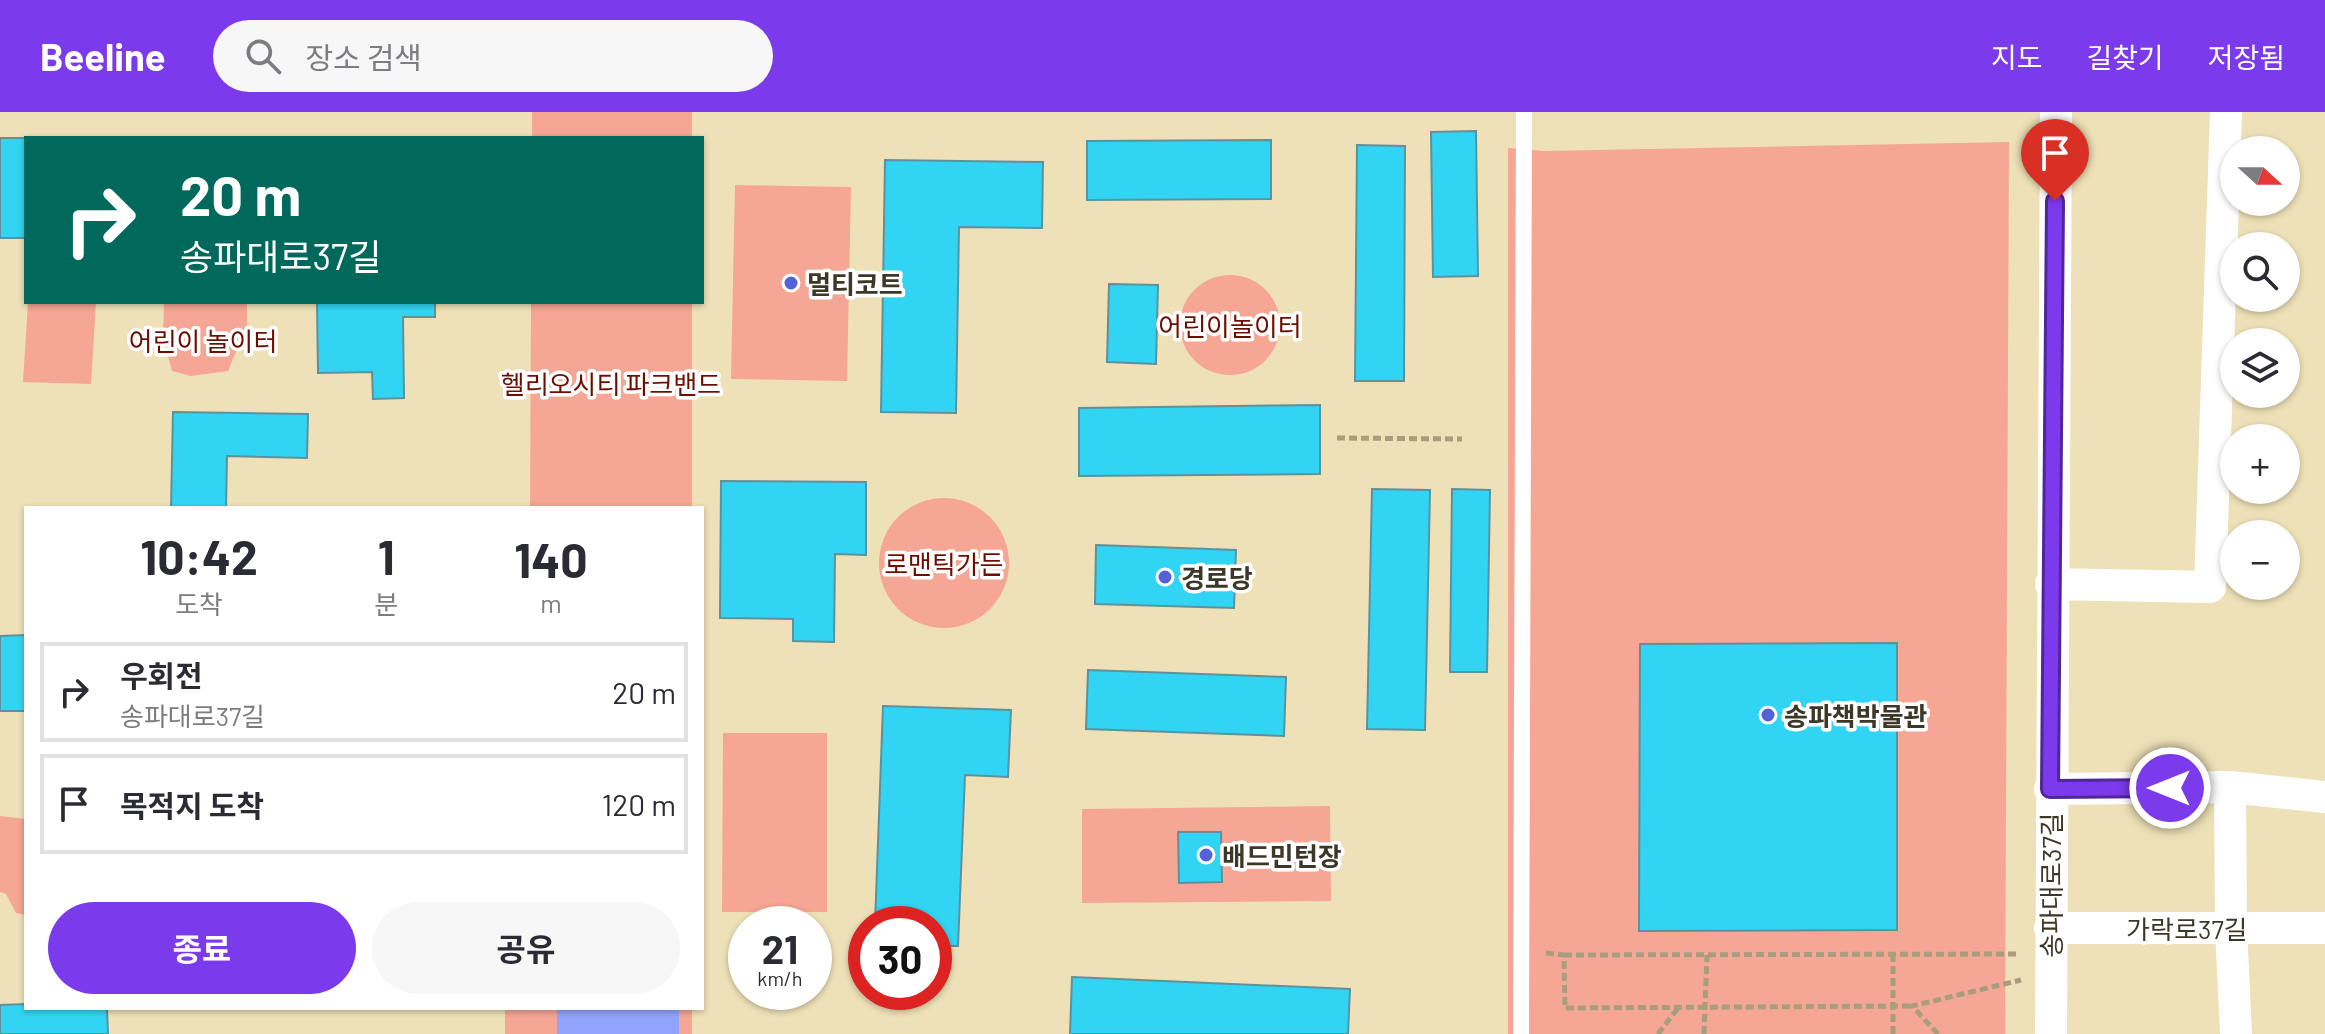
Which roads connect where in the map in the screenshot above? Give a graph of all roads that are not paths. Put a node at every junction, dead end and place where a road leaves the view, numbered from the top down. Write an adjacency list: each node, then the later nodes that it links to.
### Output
1 (1524, 112): 11 (lane)
2 (2056, 112): 4 (street, 송파대로37길)
3 (2226, 112): 4 (street)
4 (2051, 584): 6 (street, 송파대로37길)
5 (2230, 787): 6 (street); 7 (street); 8 (street)
6 (2050, 789): 10 (street, 송파대로37길)
7 (2325, 797)
8 (2231, 928): 9 (street, 가락로37길); 10 (street, 가락로37길); 13 (street)
9 (2325, 928)
10 (2043, 951): 12 (street, 송파대로37길)
11 (1521, 1034)
12 (2051, 1034)
13 (2236, 1034)

